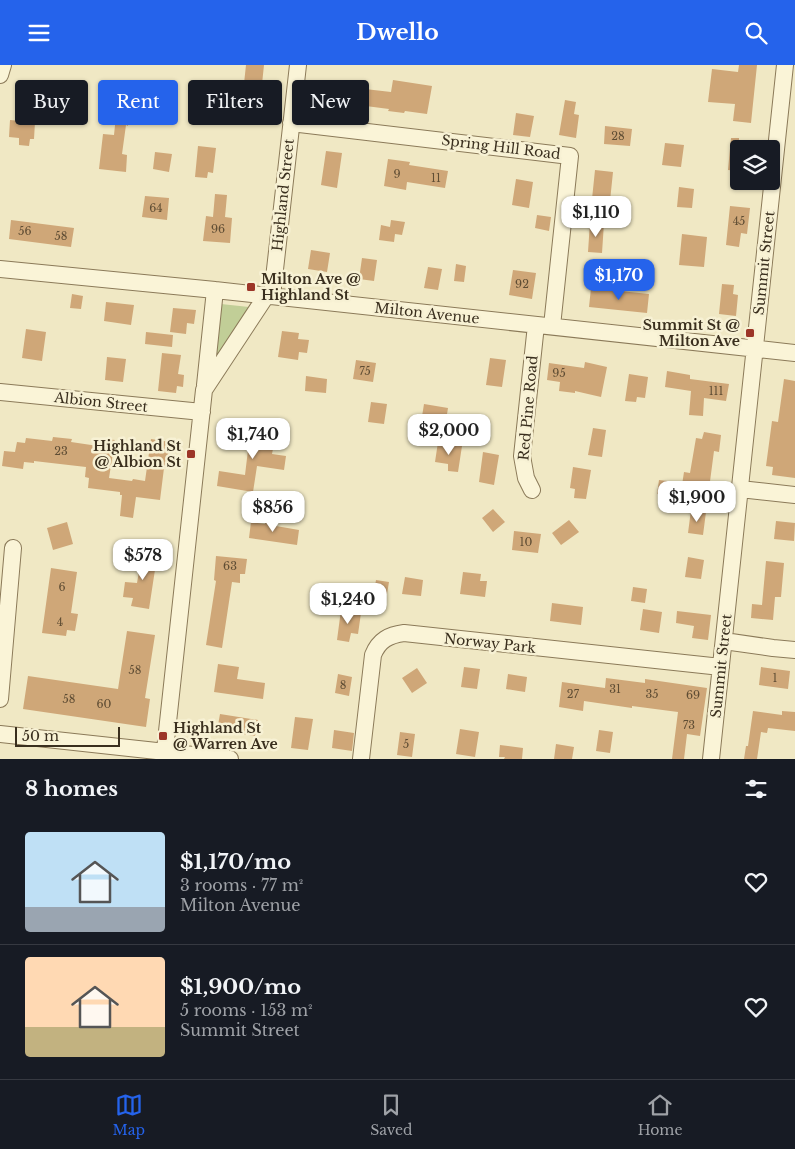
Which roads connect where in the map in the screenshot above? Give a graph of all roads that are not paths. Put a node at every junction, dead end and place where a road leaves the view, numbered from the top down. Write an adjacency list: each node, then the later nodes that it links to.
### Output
1 (3, 65): 4 (street)
2 (298, 65): 6 (street, Highland Street)
3 (785, 65): 5 (street, Summit Street)
4 (0, 75)
5 (788, 104): 11 (street, Summit Street)
6 (291, 123): 9 (street, Highland Street); 10 (street, Spring Hill Road)
7 (0, 269): 8 (street, Milton Avenue)
8 (216, 290): 9 (street, Milton Avenue); 13 (street, Highland Street)
9 (269, 296): 10 (street, Milton Avenue); 13 (street, Highland Street)
10 (544, 326): 11 (street, Milton Avenue); 17 (street, Red Pine Road)
11 (755, 349): 12 (street, Milton Avenue); 16 (street, Summit Street)
12 (795, 353)
13 (204, 390): 15 (street, Highland Street)
14 (0, 392): 15 (street, Albion Street)
15 (202, 412): 25 (street, Highland Street)
16 (740, 489): 18 (street); 20 (street, Summit Street)
17 (532, 490)
18 (795, 495)
19 (13, 548): 23 (street)
20 (724, 641): 21 (street); 22 (street, Summit Street)
21 (795, 649)
22 (721, 667): 27 (street, Norway Park); 28 (street, Summit Street)
23 (0, 699)
24 (0, 735): 25 (street)
25 (165, 756): 26 (street)
26 (230, 759)
27 (361, 759)
28 (711, 759)

